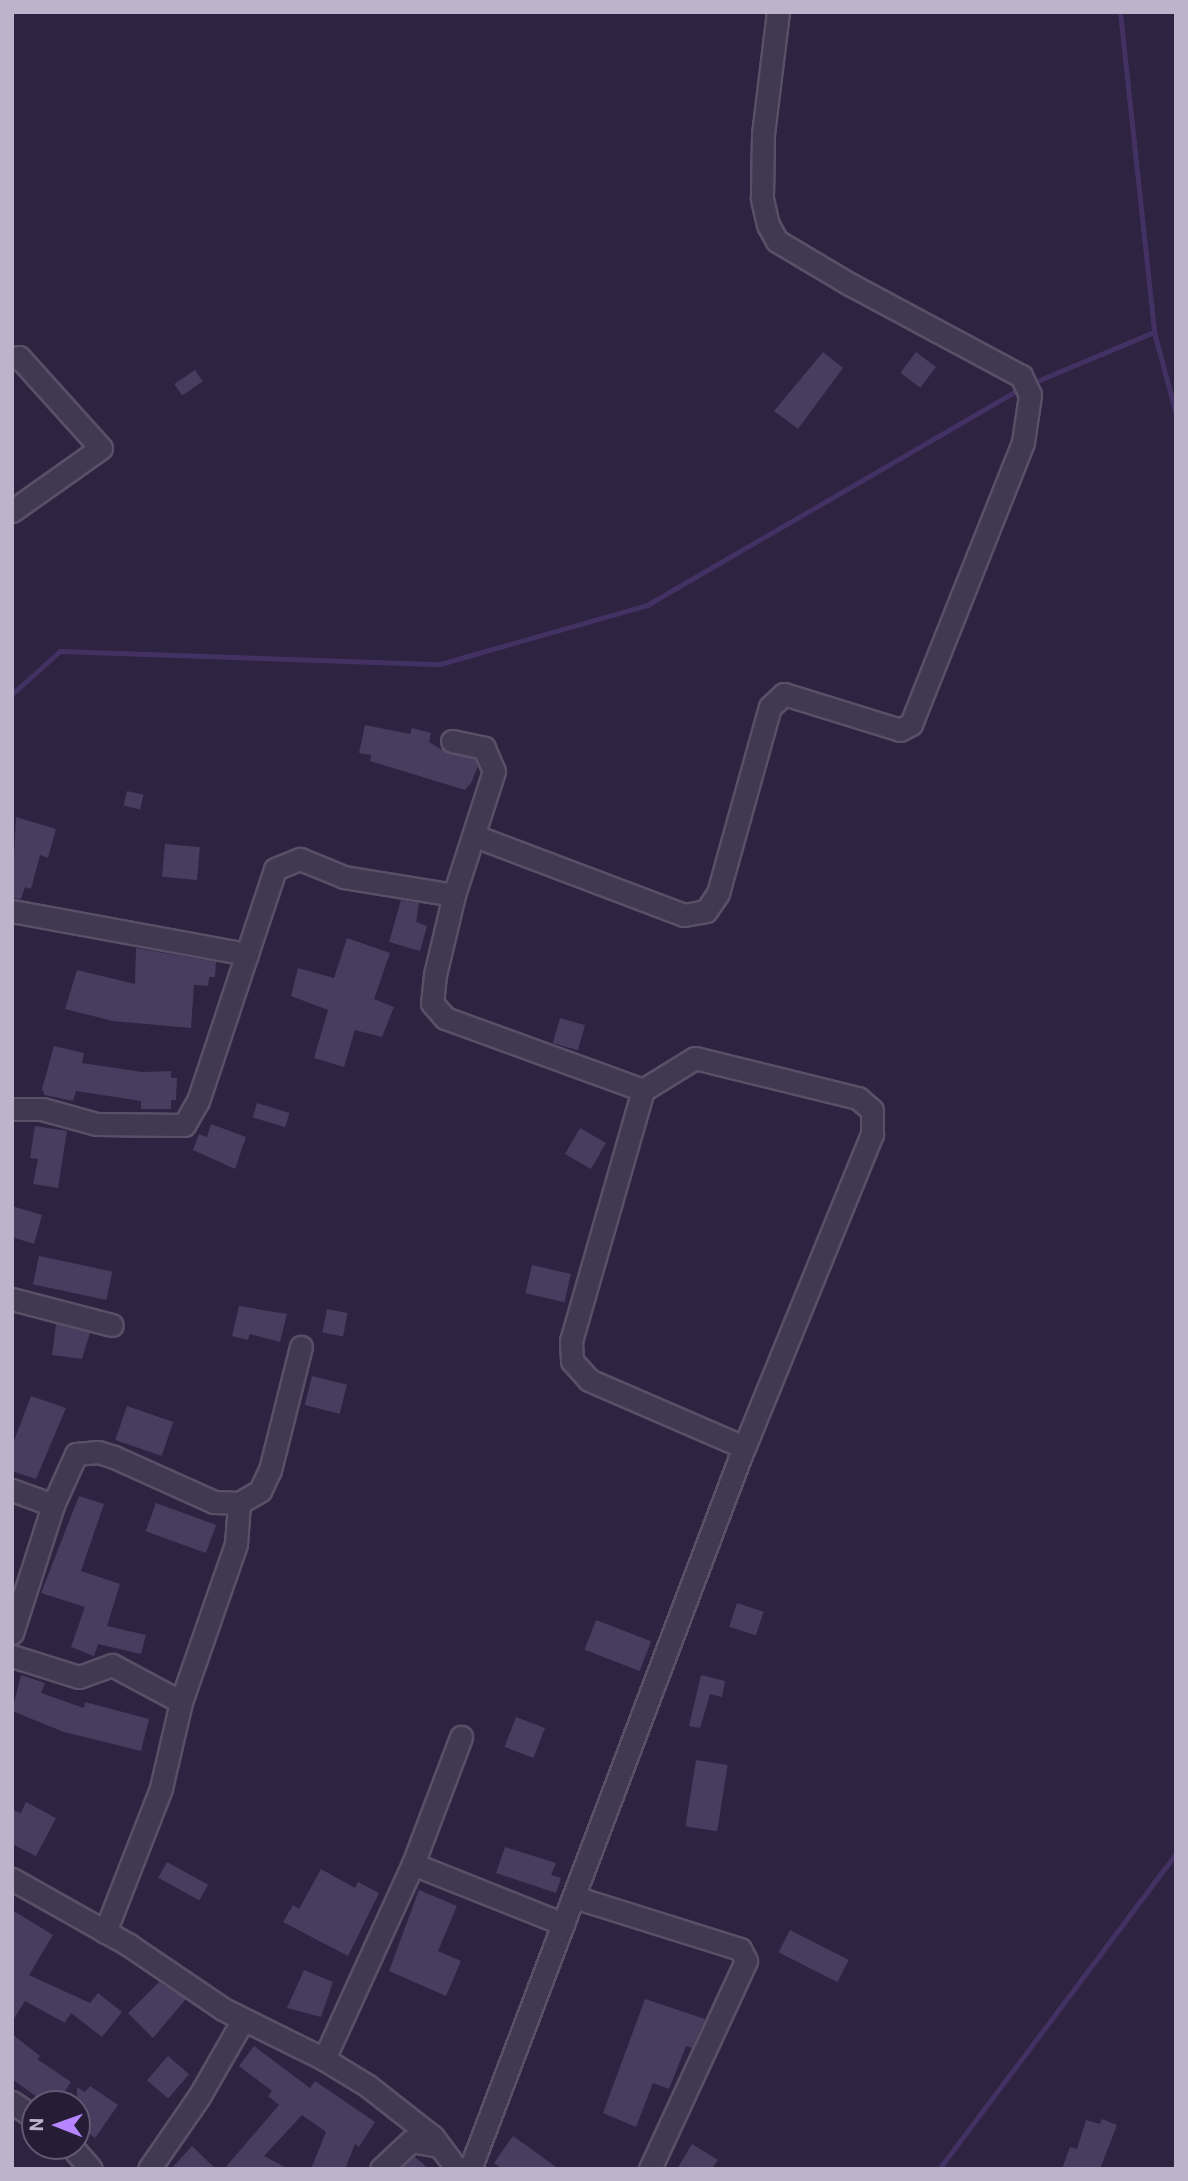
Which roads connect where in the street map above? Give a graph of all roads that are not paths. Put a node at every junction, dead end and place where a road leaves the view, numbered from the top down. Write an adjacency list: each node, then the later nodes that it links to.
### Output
1 (778, 12): 5 (street)
2 (12, 359): 3 (street)
3 (12, 511)
4 (452, 740): 5 (street)
5 (475, 836): 6 (street)
6 (454, 895): 8 (street); 9 (street)
7 (12, 911): 8 (street)
8 (247, 954): 10 (street)
9 (643, 1090): 14 (street); 14 (street)
10 (12, 1109)
11 (12, 1300): 12 (street)
12 (112, 1325)
13 (301, 1347): 16 (street)
14 (744, 1447): 24 (street)
15 (12, 1490): 17 (street)
16 (239, 1503): 17 (street); 20 (street)
17 (52, 1505): 18 (street)
18 (12, 1633)
19 (12, 1656): 20 (street)
20 (181, 1702): 26 (street)
21 (461, 1737): 22 (street)
22 (413, 1864): 25 (street); 28 (street)
23 (12, 1879): 26 (street)
24 (574, 1897): 25 (street); 34 (street)
25 (564, 1924): 33 (street)
26 (105, 1932): 27 (street)
27 (243, 2020): 28 (street); 30 (street)
28 (324, 2059): 29 (street)
29 (439, 2146): 31 (street); 32 (street)
30 (149, 2169)
31 (381, 2169)
32 (457, 2169)
33 (470, 2169)
34 (650, 2169)

